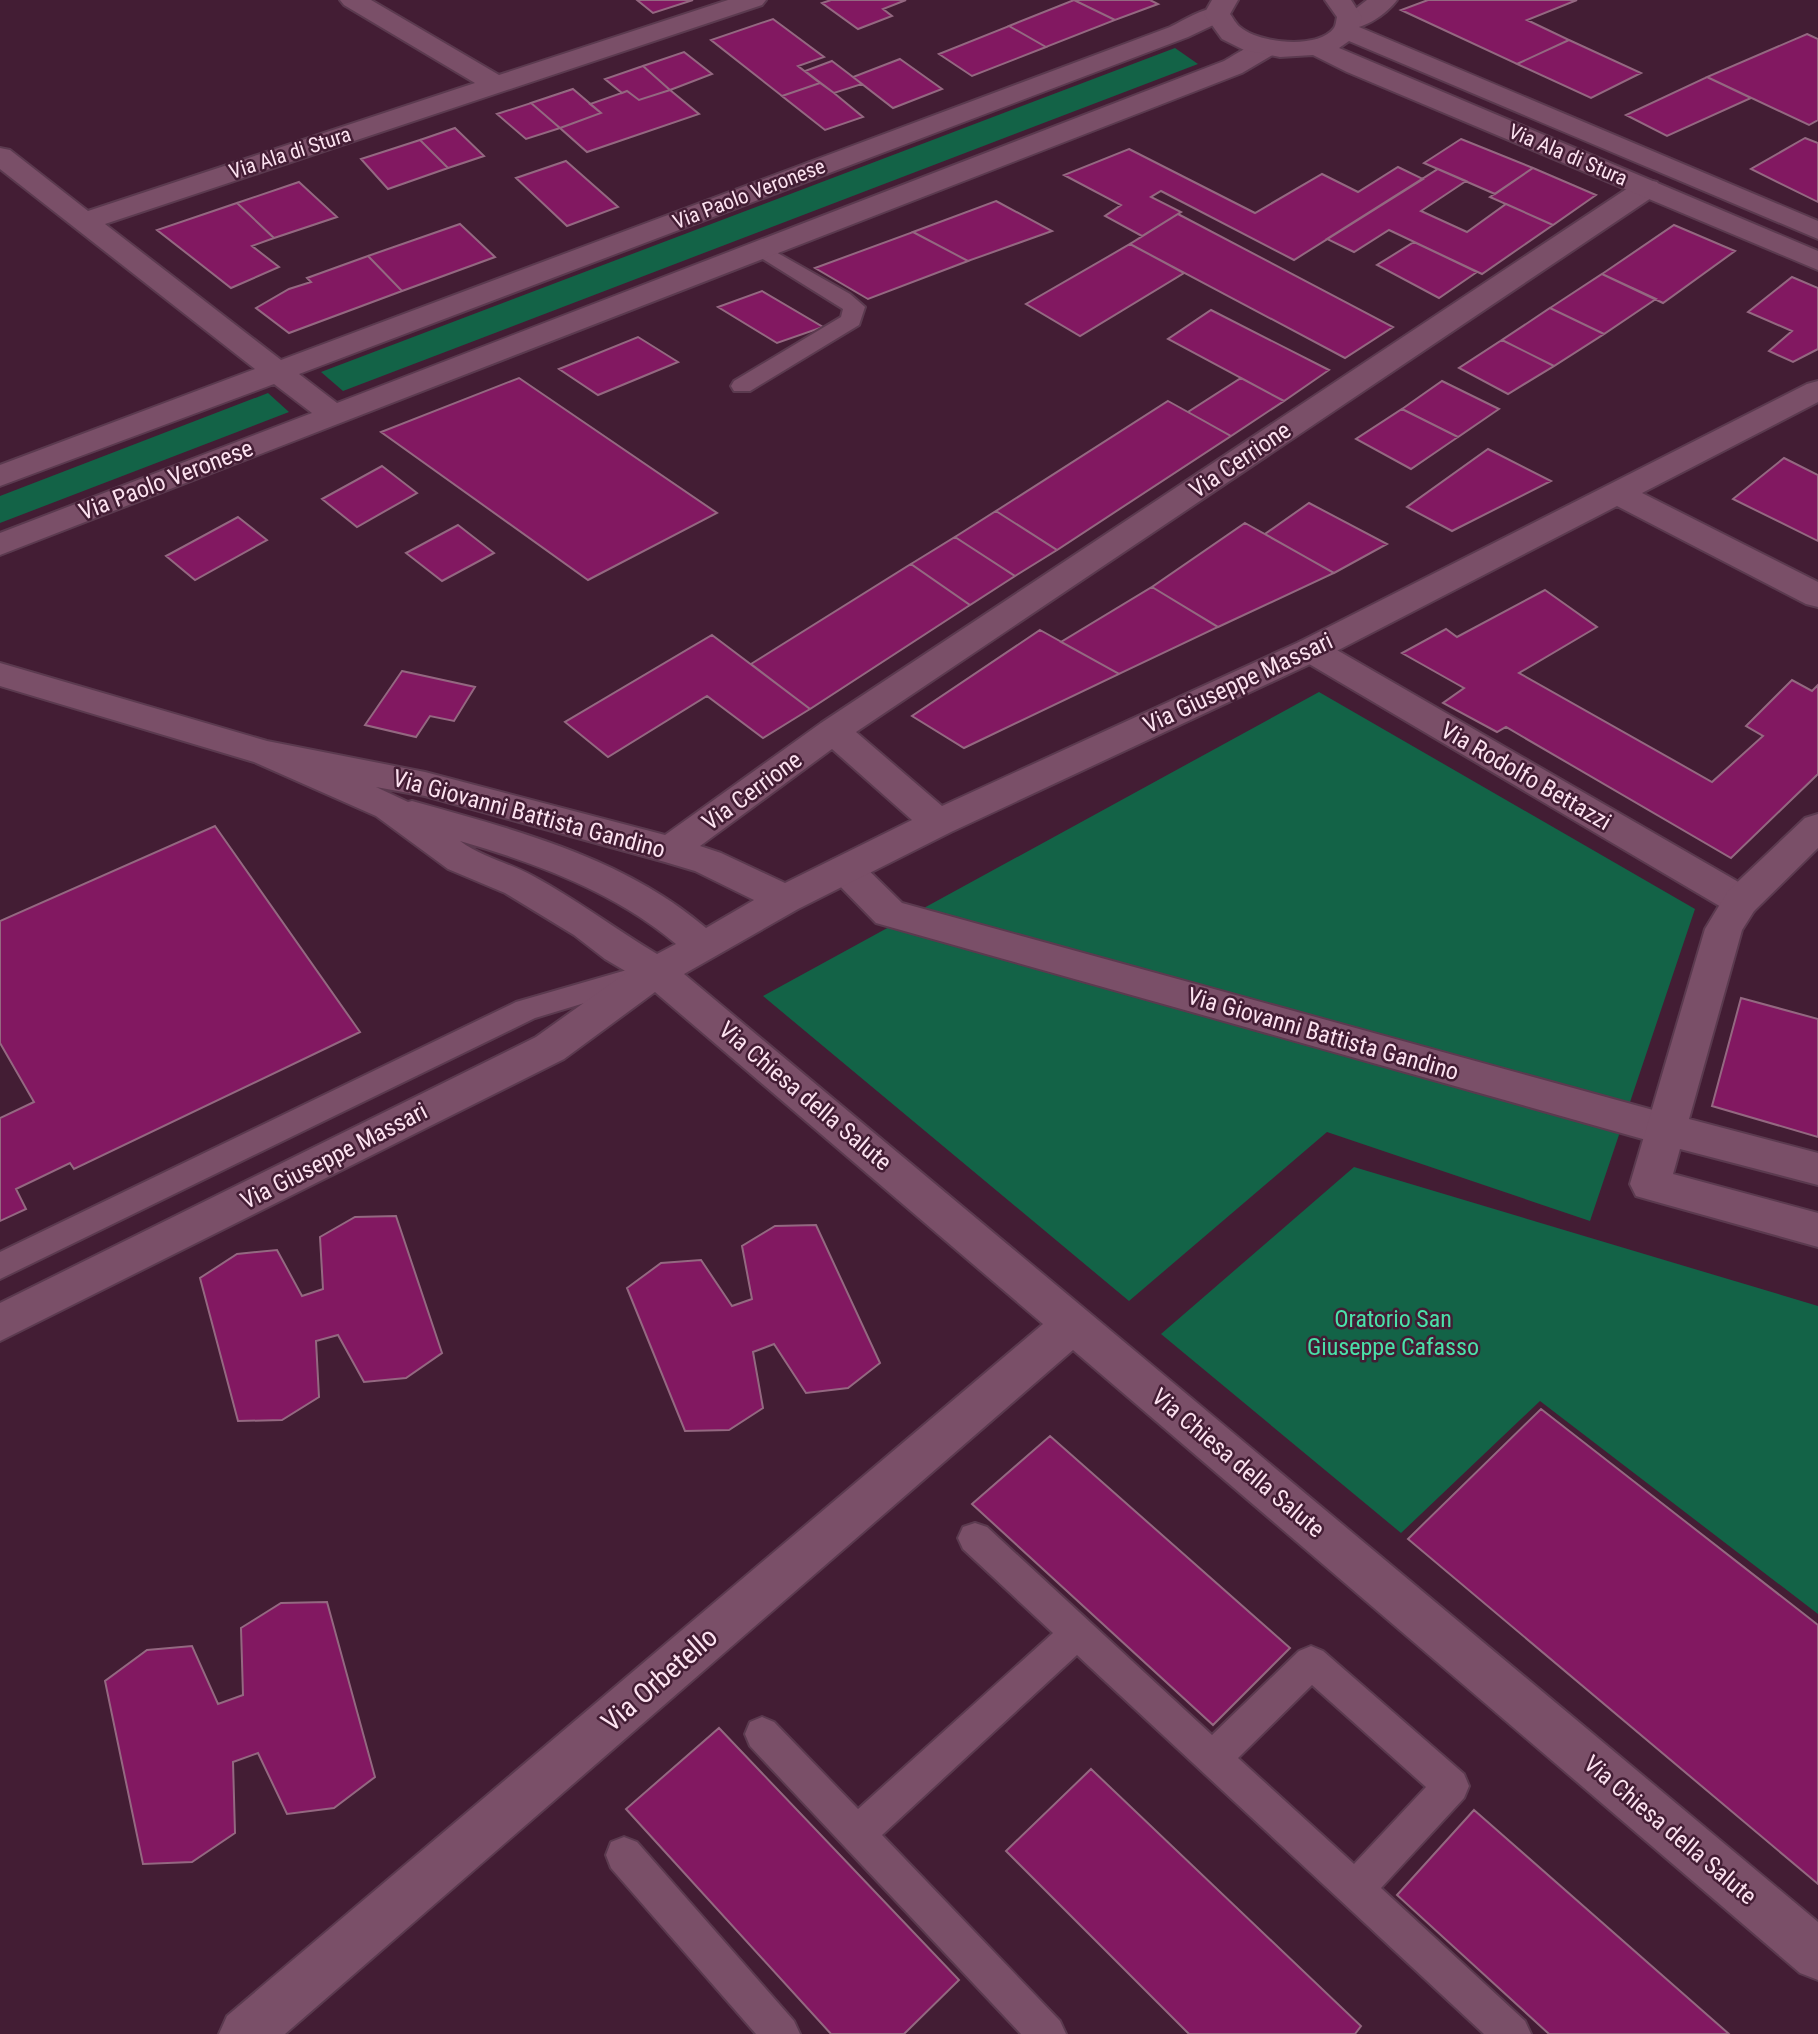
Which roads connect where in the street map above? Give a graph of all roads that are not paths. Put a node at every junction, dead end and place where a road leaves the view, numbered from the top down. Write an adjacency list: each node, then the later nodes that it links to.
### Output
1 (353, 0): 9 (street)
2 (753, 0): 9 (street, Via Ala di Stura)
3 (1338, 0): 6 (street)
4 (1384, 0): 6 (street)
5 (1219, 5): 8 (street); 16 (street, Via Paolo Veronese)
6 (1348, 27): 7 (street); 13 (street, Via Ala di Stura)
7 (1318, 47): 8 (street); 11 (street, Via Ala di Stura)
8 (1267, 48): 14 (street, Via Paolo Veronese)
9 (495, 84): 12 (street, Via Ala di Stura)
10 (0, 156): 12 (street)
11 (1647, 188): 15 (street, Via Ala di Stura); 26 (street, Via Cerrione)
12 (85, 221): 16 (street)
13 (1818, 231)
14 (760, 249): 17 (lane); 19 (street, Via Paolo Veronese)
15 (1818, 261)
16 (279, 372): 19 (street); 20 (street, Via Paolo Veronese)
17 (742, 386)
18 (1818, 390): 21 (street, Via Giuseppe Massari)
19 (333, 415): 22 (street, Via Paolo Veronese)
20 (0, 476)
21 (1617, 493): 23 (street); 24 (street, Via Giuseppe Massari)
22 (0, 545)
23 (1818, 596)
24 (1311, 650): 29 (street, Via Giuseppe Massari); 34 (street, Via Rodolfo Bettazzi)
25 (0, 674): 27 (street, Via Giovanni Battista Gandino)
26 (834, 731): 29 (street); 31 (street, Via Cerrione)
27 (266, 753): 28 (street, Via Giovanni Battista Gandino); 31 (street, Via Giovanni Battista Gandino)
28 (389, 807): 35 (street); 36 (street, Via Giovanni Battista Gandino)
29 (938, 823): 32 (street, Via Giuseppe Massari)
30 (1818, 827): 34 (street)
31 (670, 850): 33 (street, Via Giovanni Battista Gandino)
32 (845, 869): 33 (street, Via Giuseppe Massari); 37 (street, Via Giovanni Battista Gandino)
33 (785, 899): 35 (street, Via Giuseppe Massari)
34 (1741, 901): 37 (street)
35 (704, 947): 36 (street, Via Giuseppe Massari)
36 (656, 971): 40 (lane, Via Giuseppe Massari); 41 (street, Via Giuseppe Massari); 42 (street, Via Chiesa della Salute)
37 (1664, 1129): 38 (street, Via Giovanni Battista Gandino); 39 (street)
38 (1818, 1169)
39 (1818, 1230)
40 (0, 1266)
41 (0, 1323)
42 (1074, 1323): 50 (street, Via Chiesa della Salute); 51 (street, Via Orbetello)
43 (975, 1538): 44 (lane)
44 (1077, 1633): 46 (lane); 47 (lane)
45 (762, 1734): 47 (lane)
46 (1213, 1758): 49 (lane); 49 (lane)
47 (858, 1833): 53 (lane)
48 (624, 1856): 52 (lane)
49 (1355, 1889): 54 (lane)
50 (1818, 1955)
51 (245, 2034)
52 (781, 2034)
53 (1047, 2034)
54 (1512, 2034)

